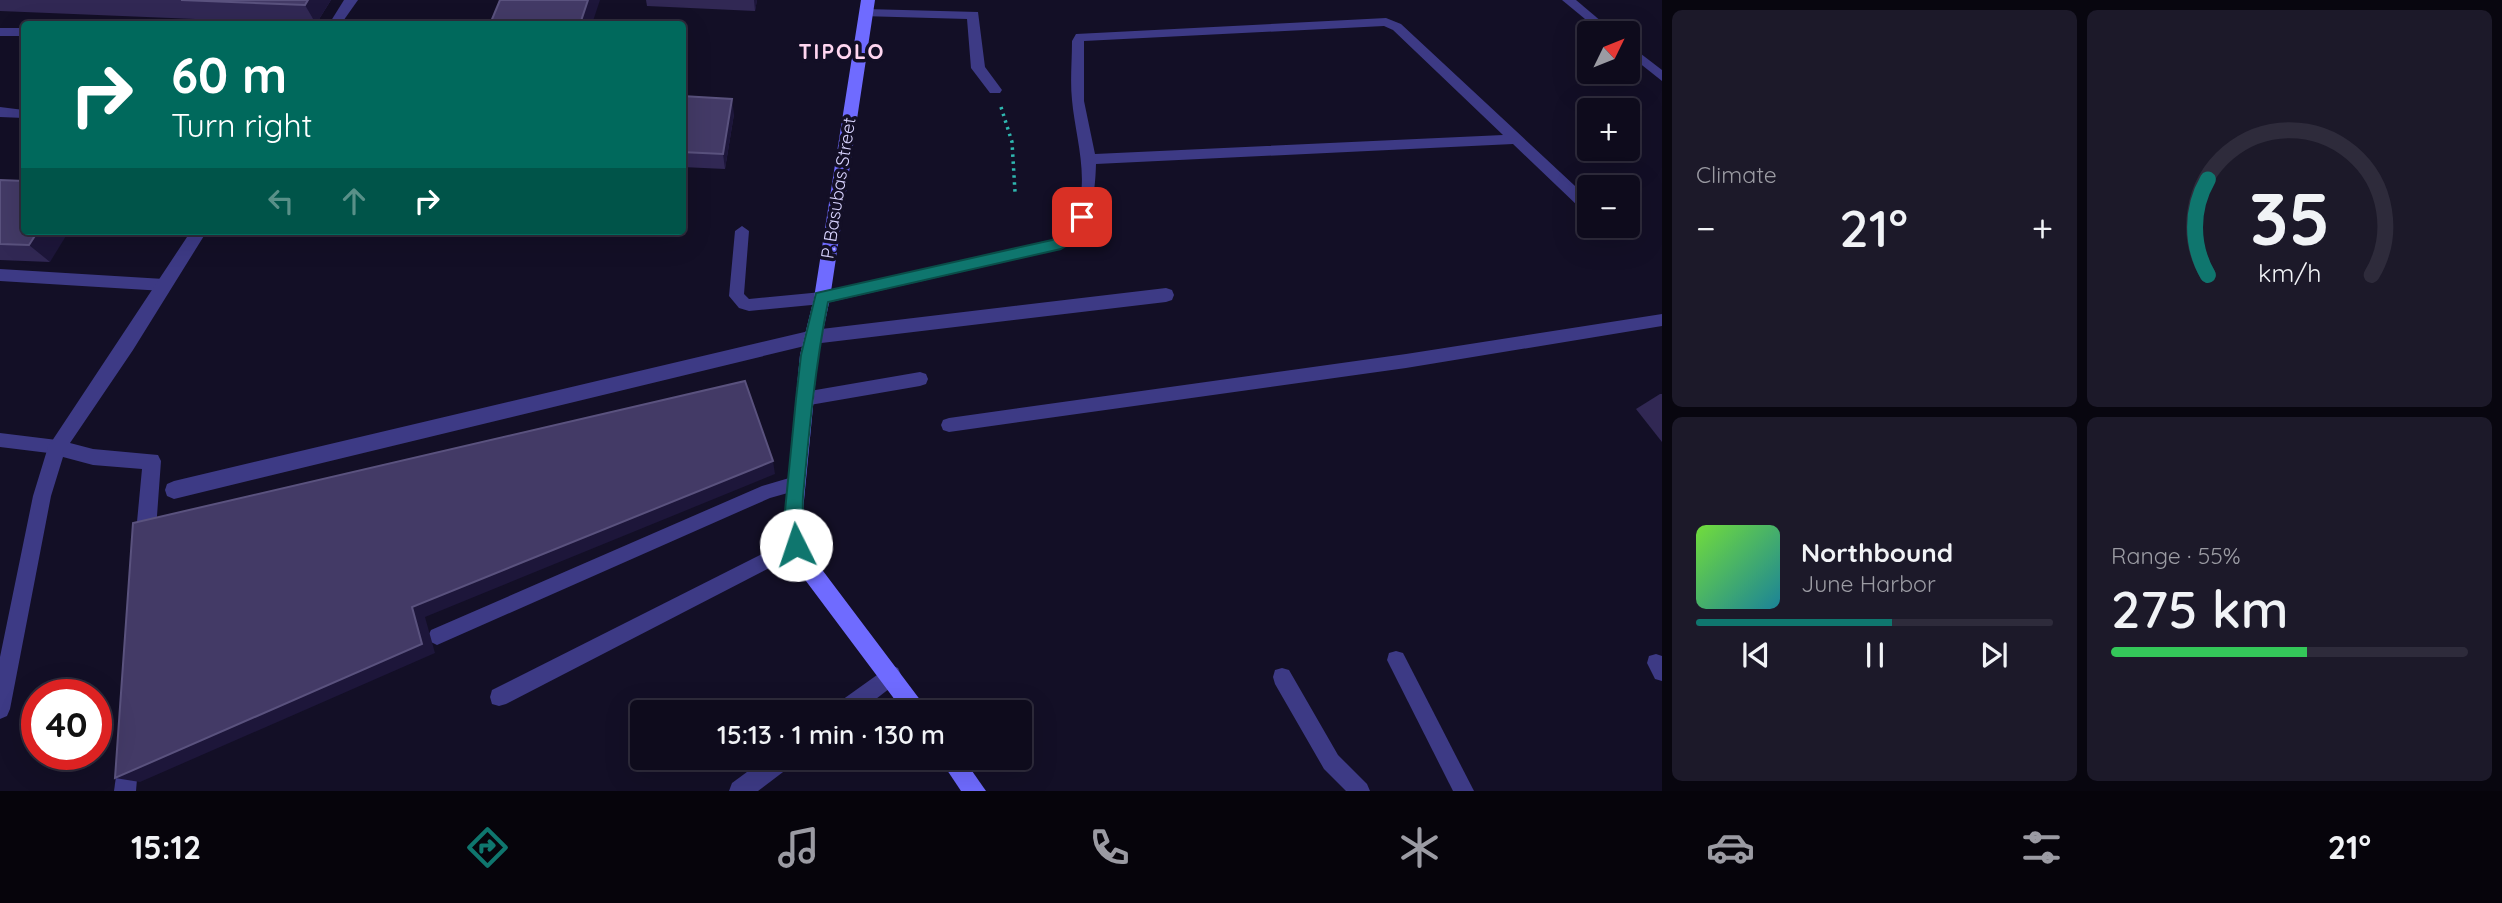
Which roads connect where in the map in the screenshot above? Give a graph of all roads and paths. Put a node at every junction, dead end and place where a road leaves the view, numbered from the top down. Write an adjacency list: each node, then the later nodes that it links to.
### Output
1 (351, 0): 4 (street)
2 (1568, 0): 5 (lane)
3 (867, 6): 10 (street); 22 (street, P. Basubas Street)
4 (337, 21)
5 (1594, 21)
6 (0, 32): 7 (lane)
7 (21, 32)
8 (1640, 58): 9 (lane)
9 (1662, 77)
10 (995, 90): 15 (path)
11 (0, 112): 12 (lane)
12 (21, 114)
13 (1516, 139): 14 (lane); 14 (lane); 16 (lane)
14 (1089, 159): 22 (lane)
15 (1015, 192)
16 (1577, 196)
17 (742, 231): 22 (lane)
18 (196, 235): 20 (street)
19 (0, 275): 20 (lane)
20 (164, 285): 29 (street)
21 (1166, 295): 24 (street)
22 (822, 298): 24 (street, P. Basubas Street)
23 (1662, 320): 27 (lane)
24 (813, 337): 26 (street, P. Basubas Street); 31 (street)
25 (920, 379): 26 (lane)
26 (804, 399): 30 (street, P. Basubas Street)
27 (948, 425)
28 (0, 440): 29 (lane)
29 (57, 447): 33 (street); 41 (street)
30 (796, 484): 32 (street, P. Basubas Street); 34 (lane)
31 (174, 490)
32 (796, 545): 36 (street, P. Basubas Street); 38 (lane)
33 (144, 557)
34 (437, 636)
35 (1396, 660): 49 (lane)
36 (891, 675): 39 (street); 40 (street, P. Basubas Street)
37 (1282, 677): 48 (lane)
38 (499, 697)
39 (858, 700)
40 (909, 700)
41 (0, 709)
42 (129, 736): 45 (street)
43 (767, 770): 46 (street)
44 (959, 770): 47 (street)
45 (125, 791)
46 (740, 791)
47 (975, 791)
48 (1360, 791)
49 (1464, 791)

